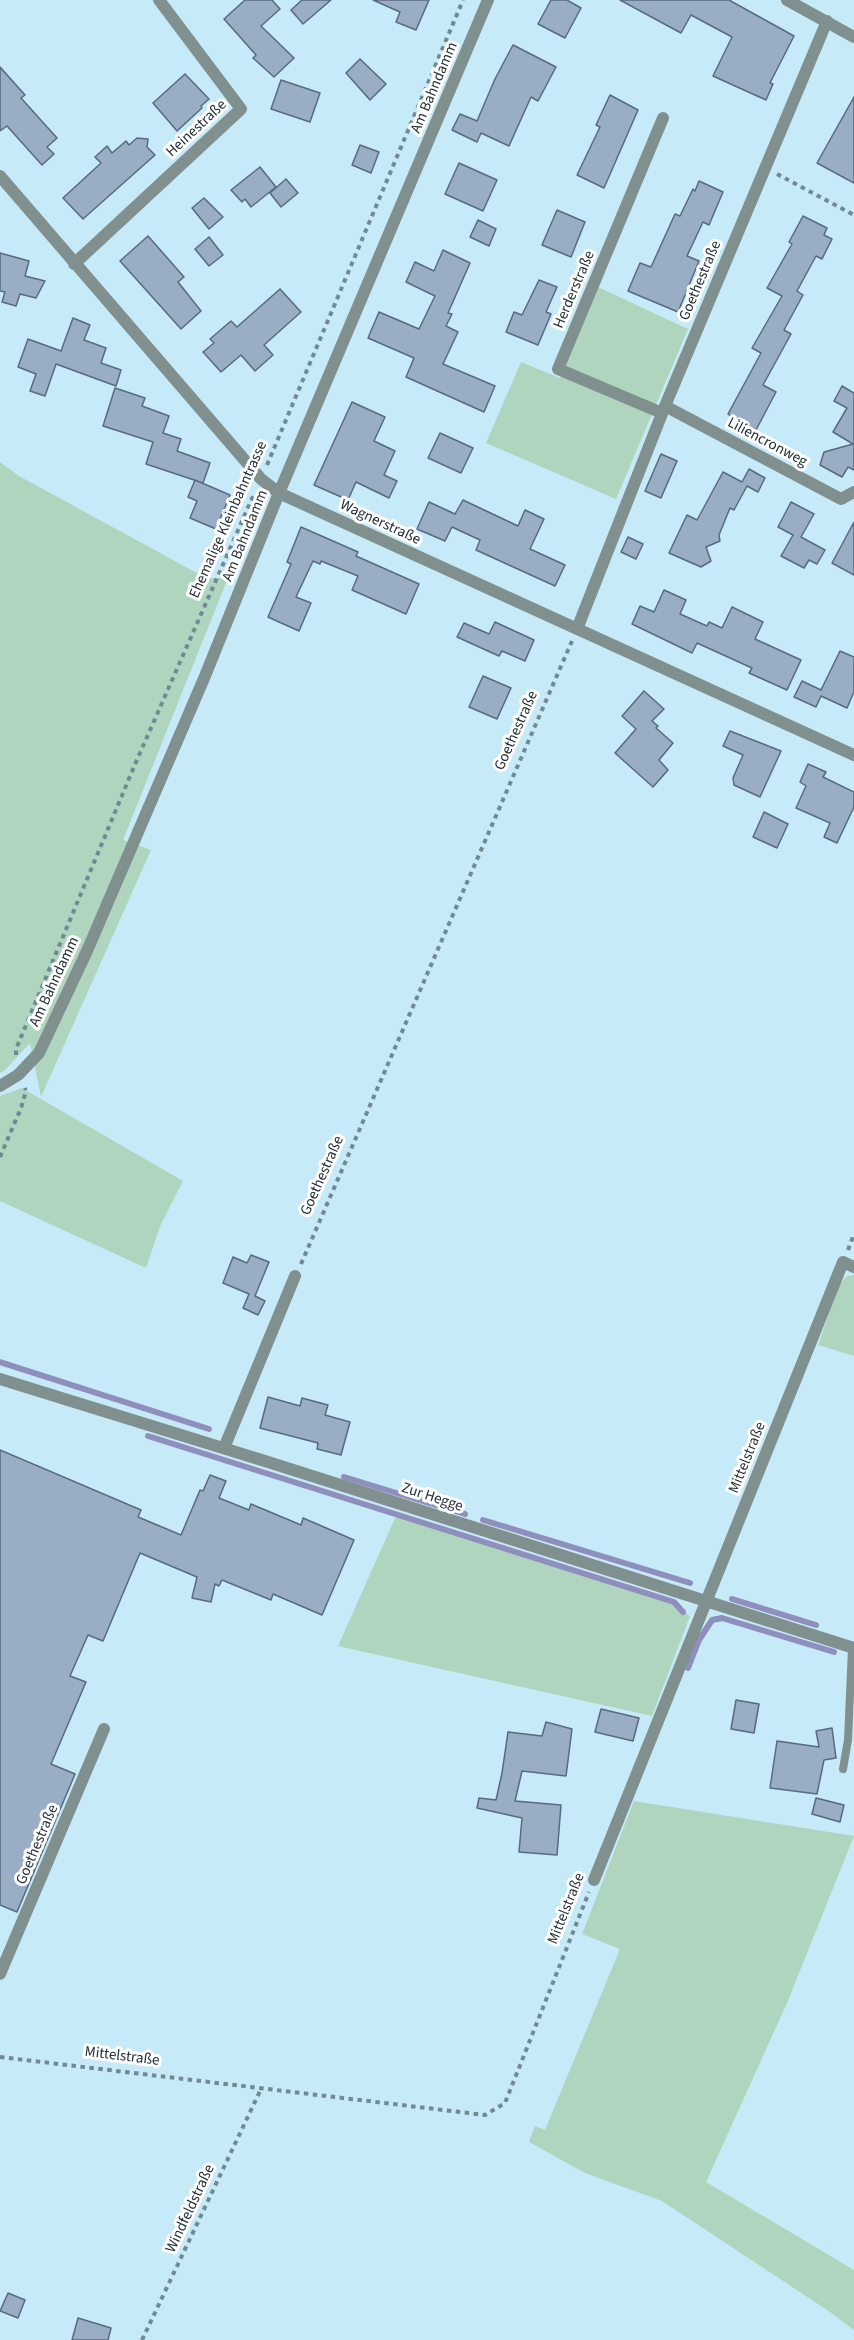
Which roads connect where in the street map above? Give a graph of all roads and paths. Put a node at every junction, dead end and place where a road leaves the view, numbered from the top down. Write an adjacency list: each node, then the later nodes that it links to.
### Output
1 (159, 0): 11 (street, Heinestraße)
2 (463, 0): 13 (path, Ehemalige Kleinbahntrasse)
3 (488, 0): 15 (street, Am Bahndamm)
4 (787, 0): 5 (street)
5 (827, 21): 6 (street); 8 (street, Goethestraße)
6 (854, 37)
7 (663, 118): 12 (street, Herderstraße)
8 (766, 168): 10 (path); 12 (street, Goethestraße)
9 (0, 176): 11 (street, Wagnerstraße)
10 (854, 215)
11 (74, 264): 13 (street, Wagnerstraße)
12 (664, 410): 14 (street, Liliencronweg); 16 (street, Goethestraße)
13 (261, 479): 15 (street, Wagnerstraße); 18 (path, Ehemalige Kleinbahntrasse)
14 (854, 492)
15 (279, 493): 16 (street, Wagnerstraße); 19 (street, Am Bahndamm)
16 (577, 629): 17 (street, Wagnerstraße); 23 (path, Goethestraße)
17 (854, 754)
18 (16, 1049)
19 (18, 1075): 20 (street, Am Bahndamm); 21 (path)
20 (0, 1086)
21 (0, 1157)
22 (854, 1267): 26 (street, Mittelstraße)
23 (295, 1276): 25 (street)
24 (0, 1379): 25 (street, Zur Hegge)
25 (224, 1448): 26 (street, Zur Hegge)
26 (707, 1601): 27 (street, Zur Hegge); 30 (street, Mittelstraße)
27 (853, 1648): 29 (lane)
28 (104, 1729): 31 (street, Goethestraße)
29 (843, 1769)
30 (594, 1880): 33 (path, Mittelstraße)
31 (0, 1974)
32 (0, 2057): 33 (path, Mittelstraße)
33 (261, 2089): 34 (path, Windfeldstraße)
34 (142, 2340)

